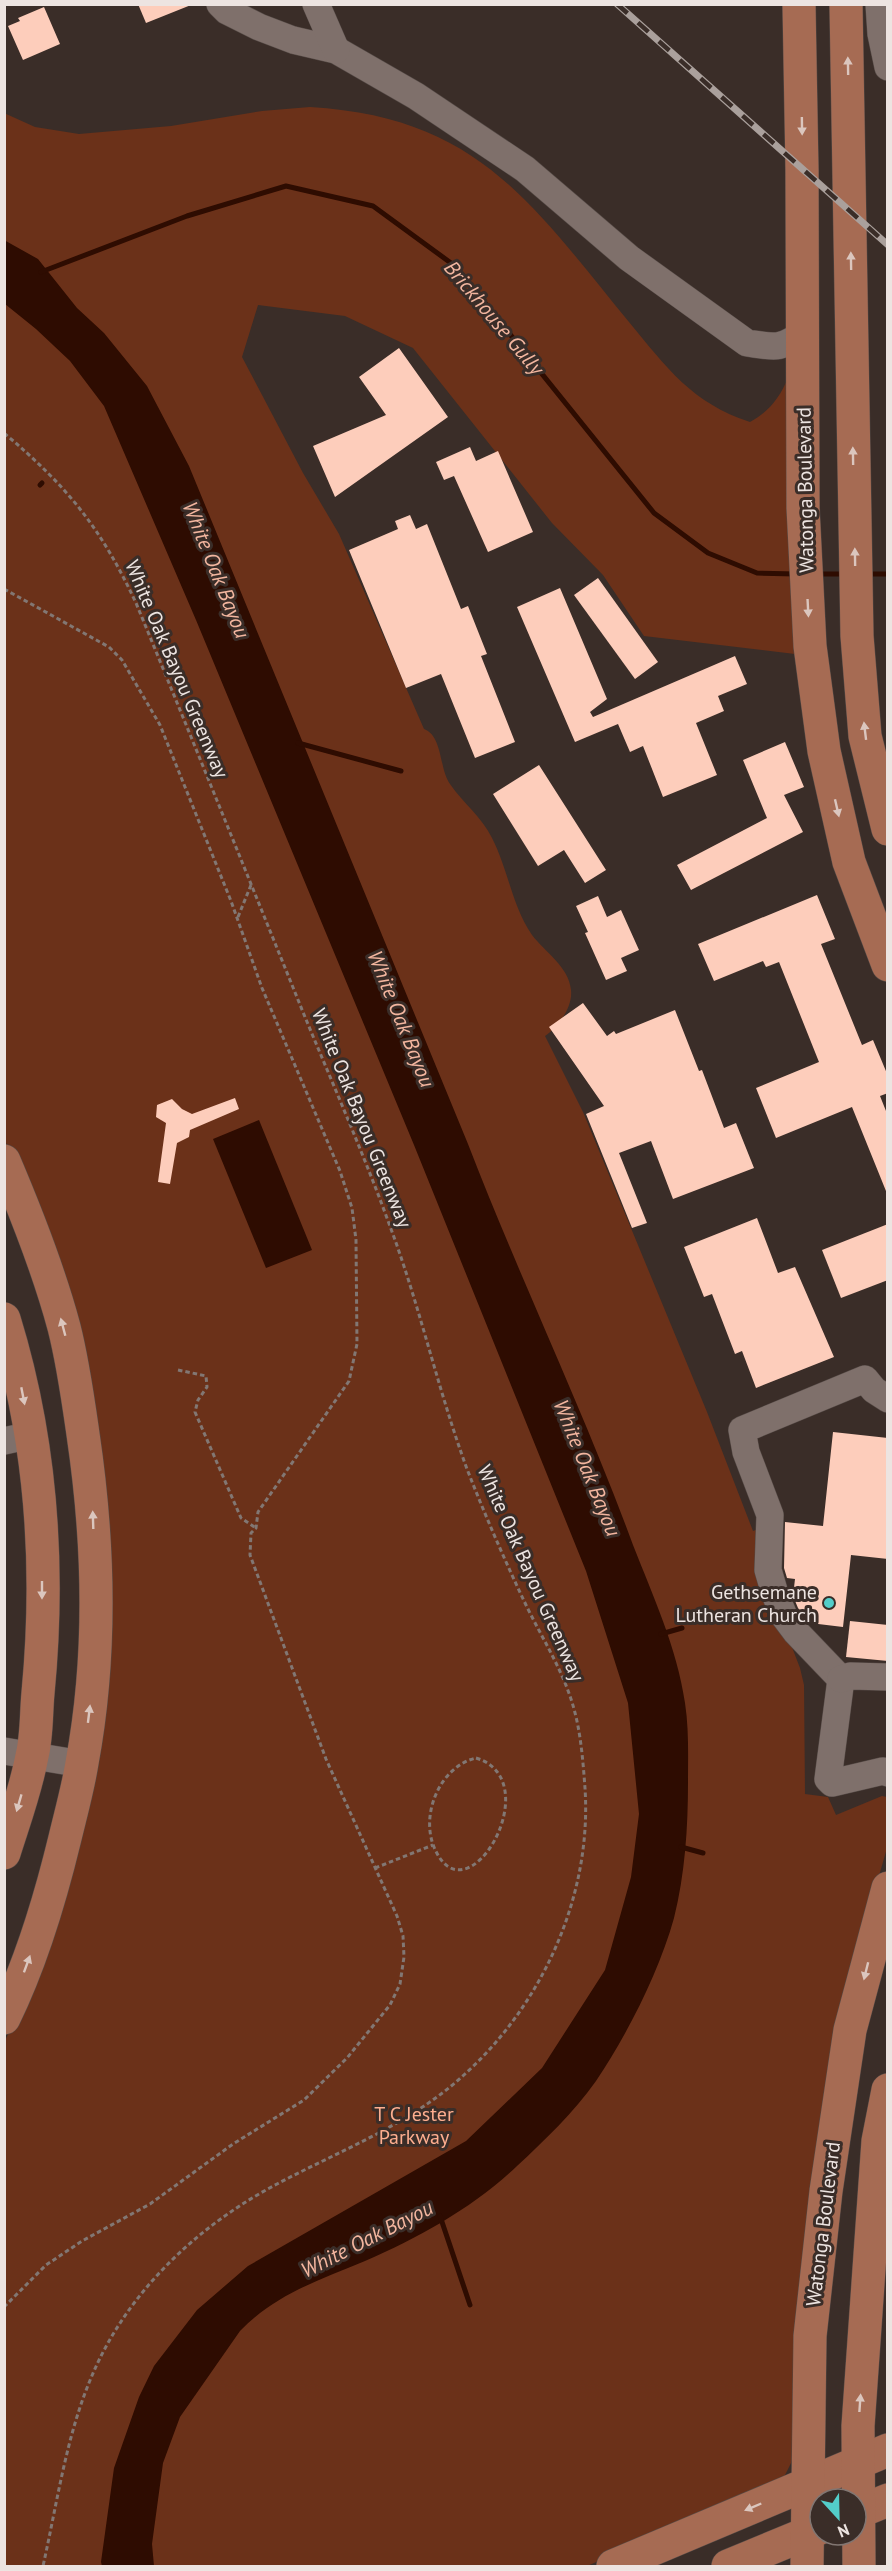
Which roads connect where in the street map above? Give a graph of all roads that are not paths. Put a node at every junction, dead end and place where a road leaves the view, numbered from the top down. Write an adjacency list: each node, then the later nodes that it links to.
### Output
1 (220, 4): 6 (street)
2 (316, 4): 6 (street)
3 (799, 4): 8 (main road, Watonga Boulevard, one-way to 8)
4 (846, 4): 10 (main road, one-way to 4)
5 (879, 4): 7 (street)
6 (336, 50): 8 (street)
7 (888, 67)
8 (803, 333): 9 (main road, Watonga Boulevard)
9 (804, 394): 10 (main road); 12 (main road, Watonga Boulevard, one-way to 12)
10 (852, 396): 11 (main road, one-way to 10)
11 (888, 829)
12 (888, 965)
13 (5, 1163): 21 (main road, one-way to 13)
14 (4, 1319): 17 (main road, one-way to 17)
15 (876, 1375): 16 (street); 19 (street)
16 (888, 1399)
17 (18, 1438): 20 (main road, one-way to 20)
18 (888, 1677): 19 (street)
19 (841, 1679): 22 (street)
20 (19, 1753): 21 (street); 23 (main road, one-way to 23)
21 (82, 1764): 25 (main road, one-way to 21)
22 (888, 1773)
23 (4, 1853)
24 (885, 1906): 30 (main road, Watonga Boulevard, one-way to 30)
25 (4, 2018)
26 (888, 2090): 27 (main road)
27 (883, 2149): 28 (main road)
28 (881, 2191): 29 (main road, one-way to 28)
29 (873, 2456): 30 (main road); 31 (main road)
30 (806, 2484): 32 (main road, Watonga Boulevard); 38 (main road, one-way to 38)
31 (864, 2487)
32 (808, 2497)
33 (888, 2500): 34 (main road)
34 (868, 2508)
35 (808, 2533): 39 (main road)
36 (810, 2547): 40 (main road, Watonga Boulevard)
37 (858, 2547): 41 (main road)
38 (613, 2566)
39 (728, 2566)
40 (807, 2566)
41 (859, 2566)

